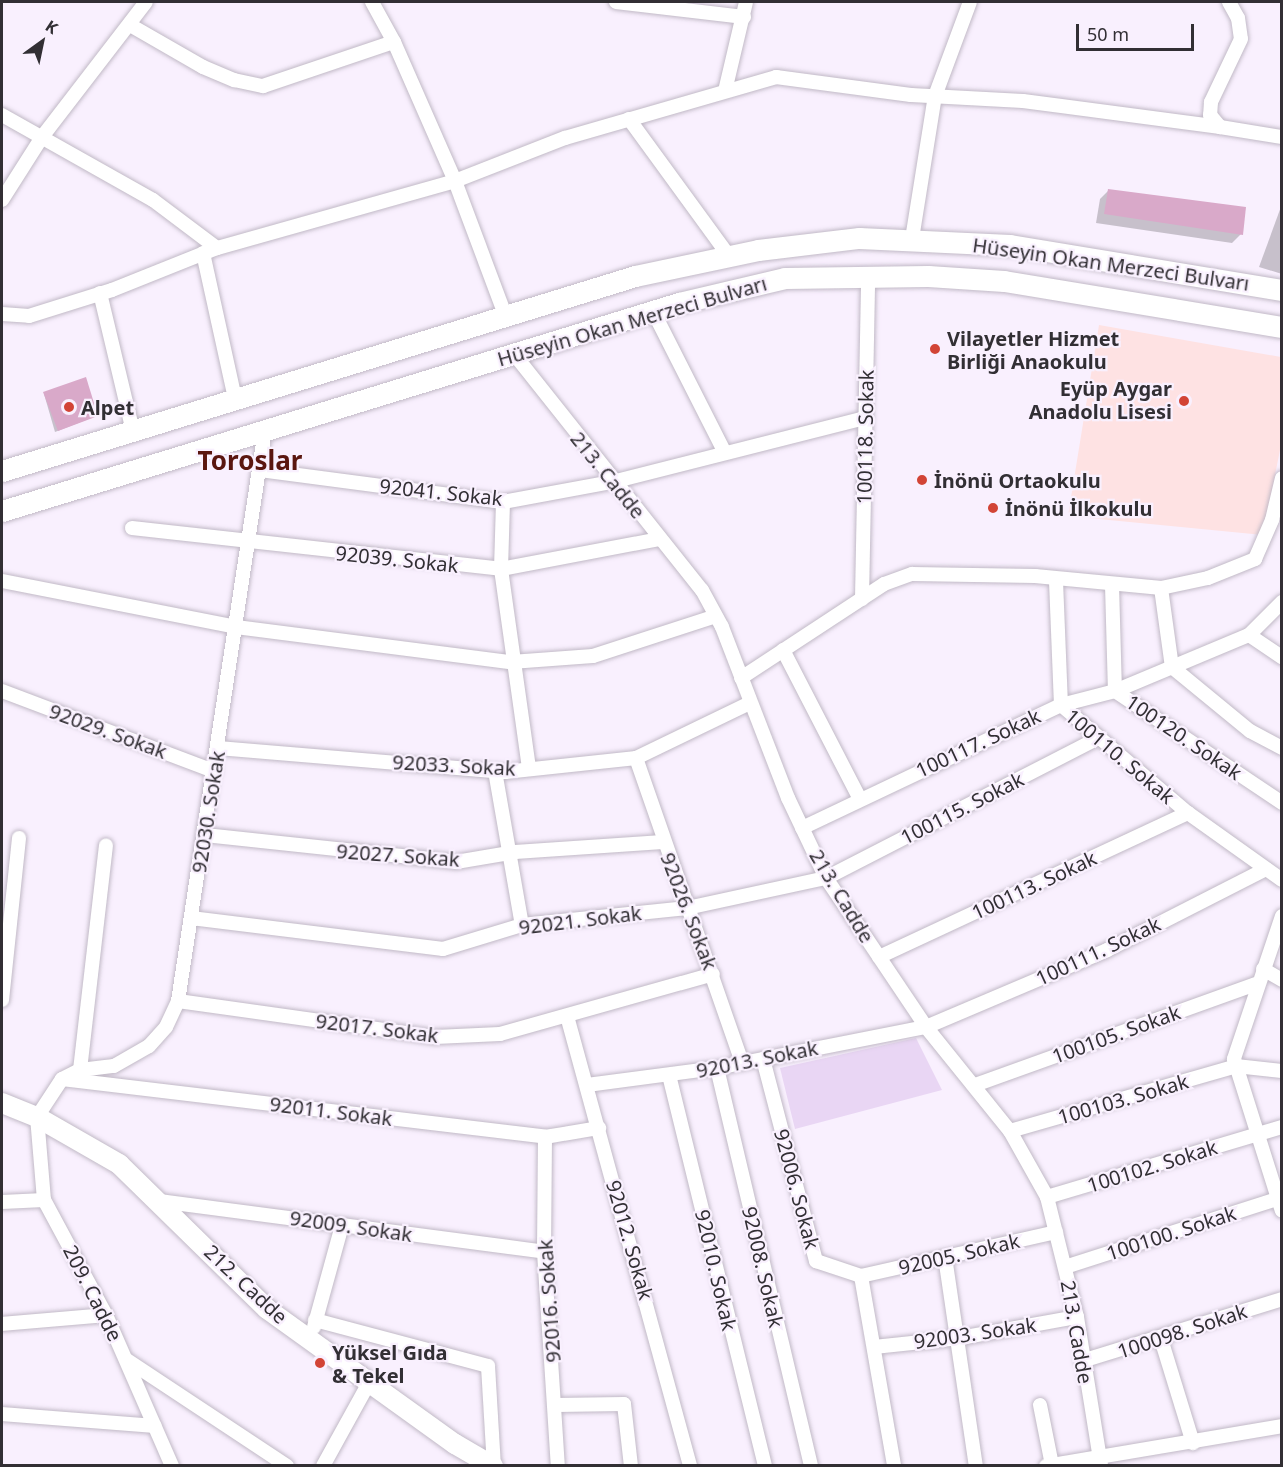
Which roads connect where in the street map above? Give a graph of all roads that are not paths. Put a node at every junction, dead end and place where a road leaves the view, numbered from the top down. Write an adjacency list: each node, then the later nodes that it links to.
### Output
1 (146, 2): 8 (street)
2 (372, 2): 9 (street)
3 (616, 2): 7 (street)
4 (746, 2): 7 (street)
5 (970, 2): 11 (street)
6 (1228, 2): 14 (street)
7 (744, 17): 10 (street)
8 (130, 25): 9 (street); 15 (street)
9 (394, 42): 17 (street)
10 (725, 91): 11 (street); 13 (street)
11 (935, 96): 14 (street); 19 (street)
12 (2, 115): 15 (street)
13 (629, 119): 17 (street); 22 (street)
14 (1220, 127): 16 (street)
15 (42, 137): 18 (street); 20 (street)
16 (1281, 137)
17 (455, 181): 20 (street); 28 (street)
18 (2, 200)
19 (912, 239): 22 (main road, Hüseyin Okan Merzeci Bulvarı); 24 (main road, Hüseyin Okan Merzeci Bulvarı)
20 (217, 248): 21 (street)
21 (203, 253): 25 (street); 31 (street)
22 (729, 256): 28 (main road, Hüseyin Okan Merzeci Bulvarı)
23 (868, 275): 26 (main road, Hüseyin Okan Merzeci Bulvarı); 29 (main road, Hüseyin Okan Merzeci Bulvarı); 32 (street, 100118. Sokak)
24 (1281, 290)
25 (100, 293): 27 (street); 34 (street)
26 (653, 311): 30 (main road, Hüseyin Okan Merzeci Bulvarı); 35 (street)
27 (2, 314)
28 (505, 315): 31 (main road, Hüseyin Okan Merzeci Bulvarı)
29 (1281, 327)
30 (514, 354): 33 (main road, Hüseyin Okan Merzeci Bulvarı); 39 (street, 213. Cadde)
31 (235, 399): 34 (main road, Hüseyin Okan Merzeci Bulvarı)
32 (865, 418): 35 (street, 92041. Sokak); 50 (street, 100118. Sokak)
33 (265, 430): 36 (street, 92030. Sokak); 41 (main road, Hüseyin Okan Merzeci Bulvarı)
34 (133, 431): 37 (main road, Hüseyin Okan Merzeci Bulvarı)
35 (725, 453): 39 (street, 92041. Sokak)
36 (260, 470): 40 (street, 92041. Sokak); 44 (street, 92030. Sokak)
37 (2, 471)
38 (1281, 478): 49 (street)
39 (612, 482): 40 (street, 92041. Sokak); 43 (street, 213. Cadde)
40 (503, 502): 45 (street)
41 (2, 511)
42 (132, 528): 44 (street, 92039. Sokak)
43 (660, 539): 45 (street, 92039. Sokak); 52 (street, 213. Cadde)
44 (249, 544): 45 (street, 92039. Sokak); 53 (street, 92030. Sokak)
45 (501, 569): 57 (street)
46 (2, 581): 53 (street)
47 (1056, 581): 48 (street); 50 (street); 63 (street, 100110. Sokak)
48 (1112, 585): 49 (street); 60 (street, 100120. Sokak)
49 (1161, 588): 58 (street)
50 (862, 599): 55 (street)
51 (1281, 602): 54 (street, 100117. Sokak)
52 (716, 616): 57 (street); 59 (street, 213. Cadde)
53 (236, 627): 57 (street); 65 (street, 92030. Sokak)
54 (1249, 635): 56 (street); 58 (street, 100117. Sokak)
55 (783, 650): 59 (street); 71 (street)
56 (1281, 657)
57 (511, 662): 68 (street)
58 (1172, 667): 60 (street, 100117. Sokak); 66 (street)
59 (741, 678): 62 (street, 213. Cadde)
60 (1115, 691): 63 (street, 100117. Sokak); 72 (street, 100120. Sokak)
61 (2, 692): 69 (street, 92029. Sokak)
62 (750, 703): 67 (street, 92033. Sokak); 74 (street, 213. Cadde)
63 (1061, 705): 64 (street, 100110. Sokak); 71 (street, 100117. Sokak)
64 (1098, 738): 73 (street, 100110. Sokak); 82 (street, 100115. Sokak)
65 (218, 748): 69 (street, 92030. Sokak); 70 (street, 92033. Sokak)
66 (1281, 748)
67 (636, 758): 68 (street, 92033. Sokak); 77 (street, 92026. Sokak)
68 (529, 768): 70 (street, 92033. Sokak)
69 (214, 771): 75 (street, 92030. Sokak)
70 (495, 771): 79 (street)
71 (860, 800): 74 (street, 100117. Sokak)
72 (1281, 803)
73 (1188, 813): 80 (street, 100110. Sokak); 89 (street, 100113. Sokak)
74 (802, 828): 82 (street, 213. Cadde)
75 (205, 835): 79 (street, 92027. Sokak); 86 (street, 92030. Sokak)
76 (20, 838): 81 (street)
77 (663, 842): 79 (street, 92027. Sokak); 84 (street, 92026. Sokak)
78 (106, 846): 102 (street)
79 (510, 853): 87 (street)
80 (1266, 869): 83 (street, 100110. Sokak); 97 (street, 100111. Sokak)
81 (8, 875): 88 (street)
82 (826, 878): 84 (street, 92021. Sokak); 89 (street, 213. Cadde)
83 (1281, 880)
84 (687, 908): 87 (street, 92021. Sokak); 91 (street, 92026. Sokak)
85 (1281, 915): 90 (street)
86 (191, 918): 87 (street, 92021. Sokak); 95 (street, 92030. Sokak)
87 (522, 925)
88 (4, 955): 94 (street)
89 (879, 957): 97 (street, 213. Cadde)
90 (1263, 969): 92 (street); 93 (street)
91 (712, 974): 96 (street, 92017. Sokak); 99 (street, 92026. Sokak)
92 (1281, 980)
93 (1258, 983): 100 (street); 107 (street, 100105. Sokak)
94 (2, 1000)
95 (178, 1001): 96 (street, 92017. Sokak); 102 (street, 92030. Sokak)
96 (567, 1016): 106 (street, 92012. Sokak)
97 (926, 1027): 98 (street, 92013. Sokak); 107 (street, 213. Cadde)
98 (763, 1059): 99 (street, 92013. Sokak); 125 (street, 92006. Sokak)
99 (742, 1063): 101 (street, 92013. Sokak)
100 (1236, 1066): 103 (street); 112 (street, 100103. Sokak); 113 (street)
101 (717, 1068): 104 (street, 92013. Sokak); 156 (street, 92008. Sokak)
102 (80, 1070): 105 (street, 92030. Sokak)
103 (1281, 1071)
104 (669, 1075): 106 (street, 92013. Sokak); 155 (street, 92010. Sokak)
105 (62, 1078): 109 (street); 114 (street, 92011. Sokak)
106 (587, 1085): 111 (street, 92012. Sokak)
107 (975, 1085): 112 (street, 213. Cadde)
108 (2, 1103): 109 (street, 212. Cadde)
109 (37, 1117): 116 (street, 209. Cadde); 117 (street, 212. Cadde)
110 (1281, 1127): 113 (street, 100102. Sokak)
111 (599, 1128): 114 (street, 92011. Sokak); 154 (street, 92012. Sokak)
112 (1010, 1131): 115 (street, 213. Cadde)
113 (1257, 1134): 115 (street, 100102. Sokak); 119 (street)
114 (544, 1137): 122 (street, 92016. Sokak)
115 (1047, 1197): 121 (street, 213. Cadde)
116 (44, 1200): 118 (street); 127 (street, 209. Cadde)
117 (159, 1201): 120 (street, 92009. Sokak); 133 (street, 212. Cadde)
118 (2, 1202)
119 (1279, 1205): 124 (street, 100100. Sokak)
120 (342, 1225): 122 (street, 92009. Sokak); 129 (street)
121 (1056, 1232): 123 (street, 92005. Sokak); 124 (street, 213. Cadde)
122 (544, 1252): 138 (street, 92016. Sokak)
123 (945, 1257): 125 (street, 92005. Sokak); 131 (street)
124 (1065, 1267): 128 (street, 213. Cadde)
125 (861, 1276): 134 (street)
126 (1281, 1299): 132 (street, 100098. Sokak)
127 (106, 1315): 130 (street); 135 (street, 209. Cadde)
128 (1077, 1317): 131 (street, 92003. Sokak); 136 (street, 213. Cadde)
129 (315, 1320): 133 (street); 151 (street)
130 (2, 1324)
131 (960, 1338): 134 (street, 92003. Sokak); 158 (street)
132 (1161, 1338): 136 (street, 100098. Sokak); 143 (street)
133 (310, 1340): 137 (street, 212. Cadde)
134 (874, 1347): 157 (street)
135 (127, 1360): 141 (street, 209. Cadde); 148 (street)
136 (1082, 1361): 145 (street, 213. Cadde)
137 (370, 1381): 144 (street, 212. Cadde); 149 (street)
138 (556, 1405): 152 (street, 92016. Sokak); 153 (street)
139 (1040, 1405): 146 (street)
140 (2, 1414): 141 (street)
141 (155, 1426): 147 (street, 209. Cadde)
142 (1281, 1426): 143 (street)
143 (1192, 1443): 145 (street)
144 (455, 1444): 150 (street); 151 (street, 212. Cadde)
145 (1100, 1462): 146 (street)
146 (1055, 1465)
147 (172, 1466)
148 (287, 1466)
149 (323, 1466)
150 (479, 1466)
151 (494, 1466)
152 (558, 1466)
153 (631, 1466)
154 (690, 1466)
155 (765, 1466)
156 (811, 1466)
157 (894, 1466)
158 (976, 1466)

